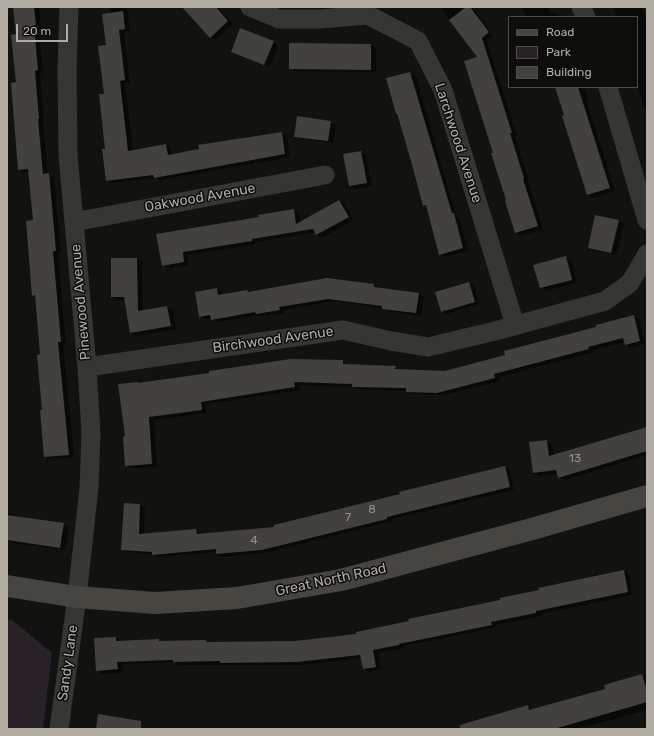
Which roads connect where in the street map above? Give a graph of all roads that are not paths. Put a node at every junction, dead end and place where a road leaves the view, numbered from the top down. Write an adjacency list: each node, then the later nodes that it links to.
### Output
1 (69, 7): 8 (street, Pinewood Avenue)
2 (250, 7): 10 (street, Larchwood Avenue)
3 (581, 7): 4 (street)
4 (586, 16)
5 (608, 88): 7 (street)
6 (325, 175): 8 (street, Oakwood Avenue)
7 (647, 220)
8 (74, 222): 11 (street, Pinewood Avenue)
9 (647, 254): 10 (street, Birchwood Avenue)
10 (515, 325): 11 (street, Birchwood Avenue)
11 (87, 366): 14 (street, Pinewood Avenue)
12 (647, 496): 14 (main road, Great North Road)
13 (7, 586): 14 (main road, Great North Road)
14 (77, 597): 15 (street, Sandy Lane)
15 (59, 729)

